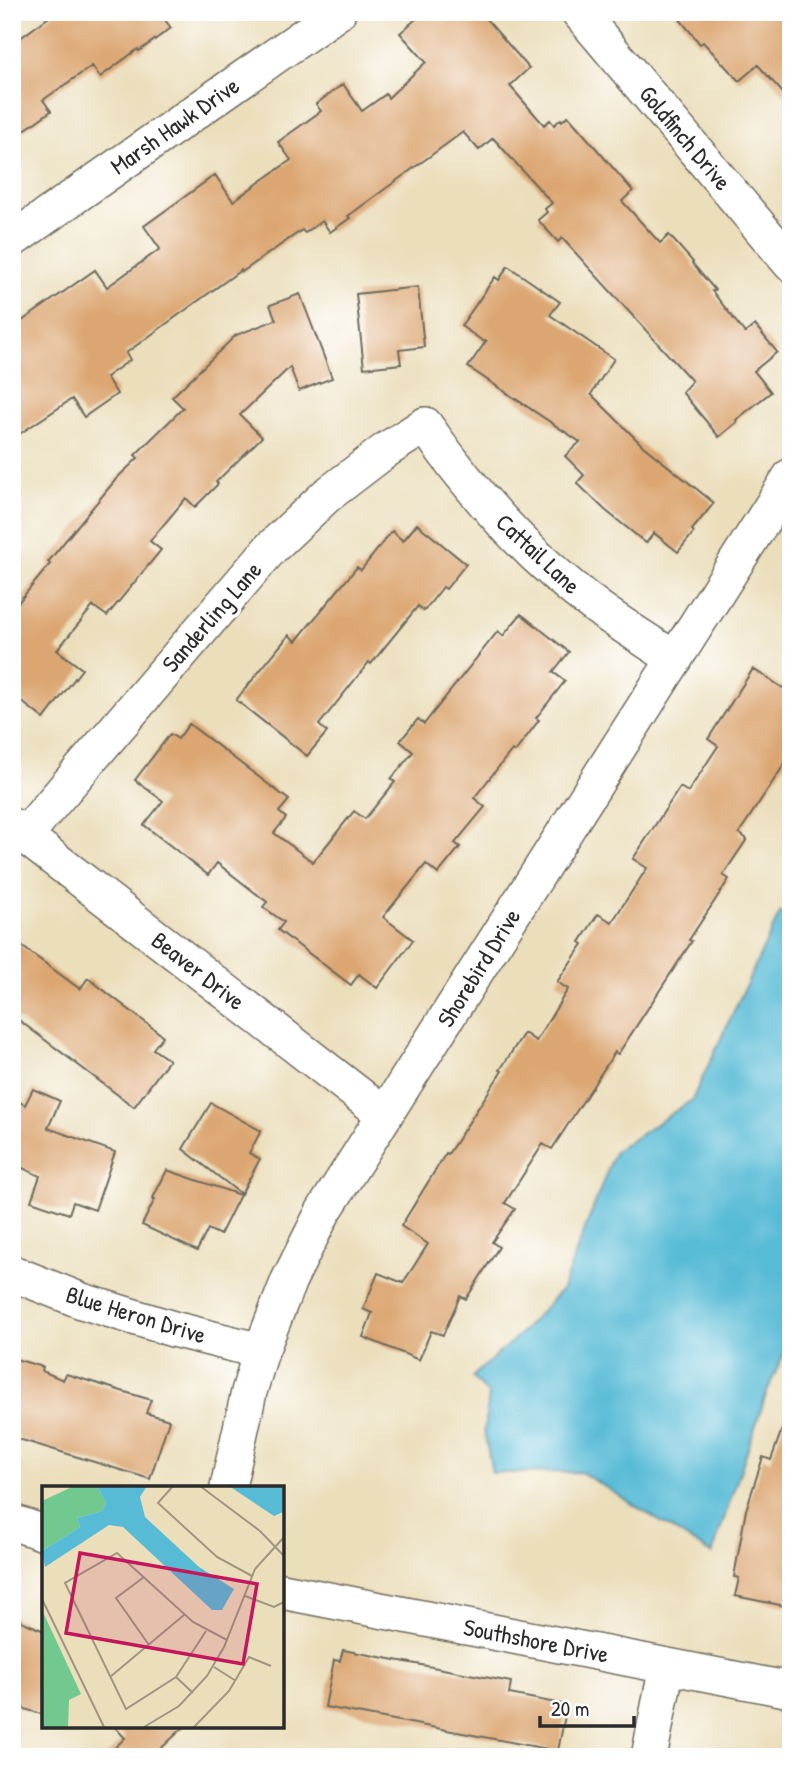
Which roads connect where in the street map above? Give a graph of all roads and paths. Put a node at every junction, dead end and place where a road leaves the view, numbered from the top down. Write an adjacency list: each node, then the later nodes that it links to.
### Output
1 (338, 12): 3 (street, Marsh Hawk Drive)
2 (579, 12): 4 (street, Goldfinch Drive)
3 (12, 240)
4 (791, 264)
5 (425, 425): 7 (street, Cattail Lane); 8 (street, Sanderling Lane)
6 (791, 476): 7 (street, Shorebird Drive)
7 (675, 659): 9 (street, Shorebird Drive)
8 (18, 831): 9 (street, Beaver Drive)
9 (384, 1115): 11 (street, Shorebird Drive)
10 (12, 1273): 11 (street, Blue Heron Drive)
11 (261, 1351): 12 (street, Shorebird Drive)
12 (228, 1486)
13 (12, 1522): 14 (street)
14 (42, 1532)
15 (284, 1591): 16 (street, Southshore Drive)
16 (667, 1666): 17 (street, Southshore Drive); 18 (street)
17 (791, 1690)
18 (649, 1757)

